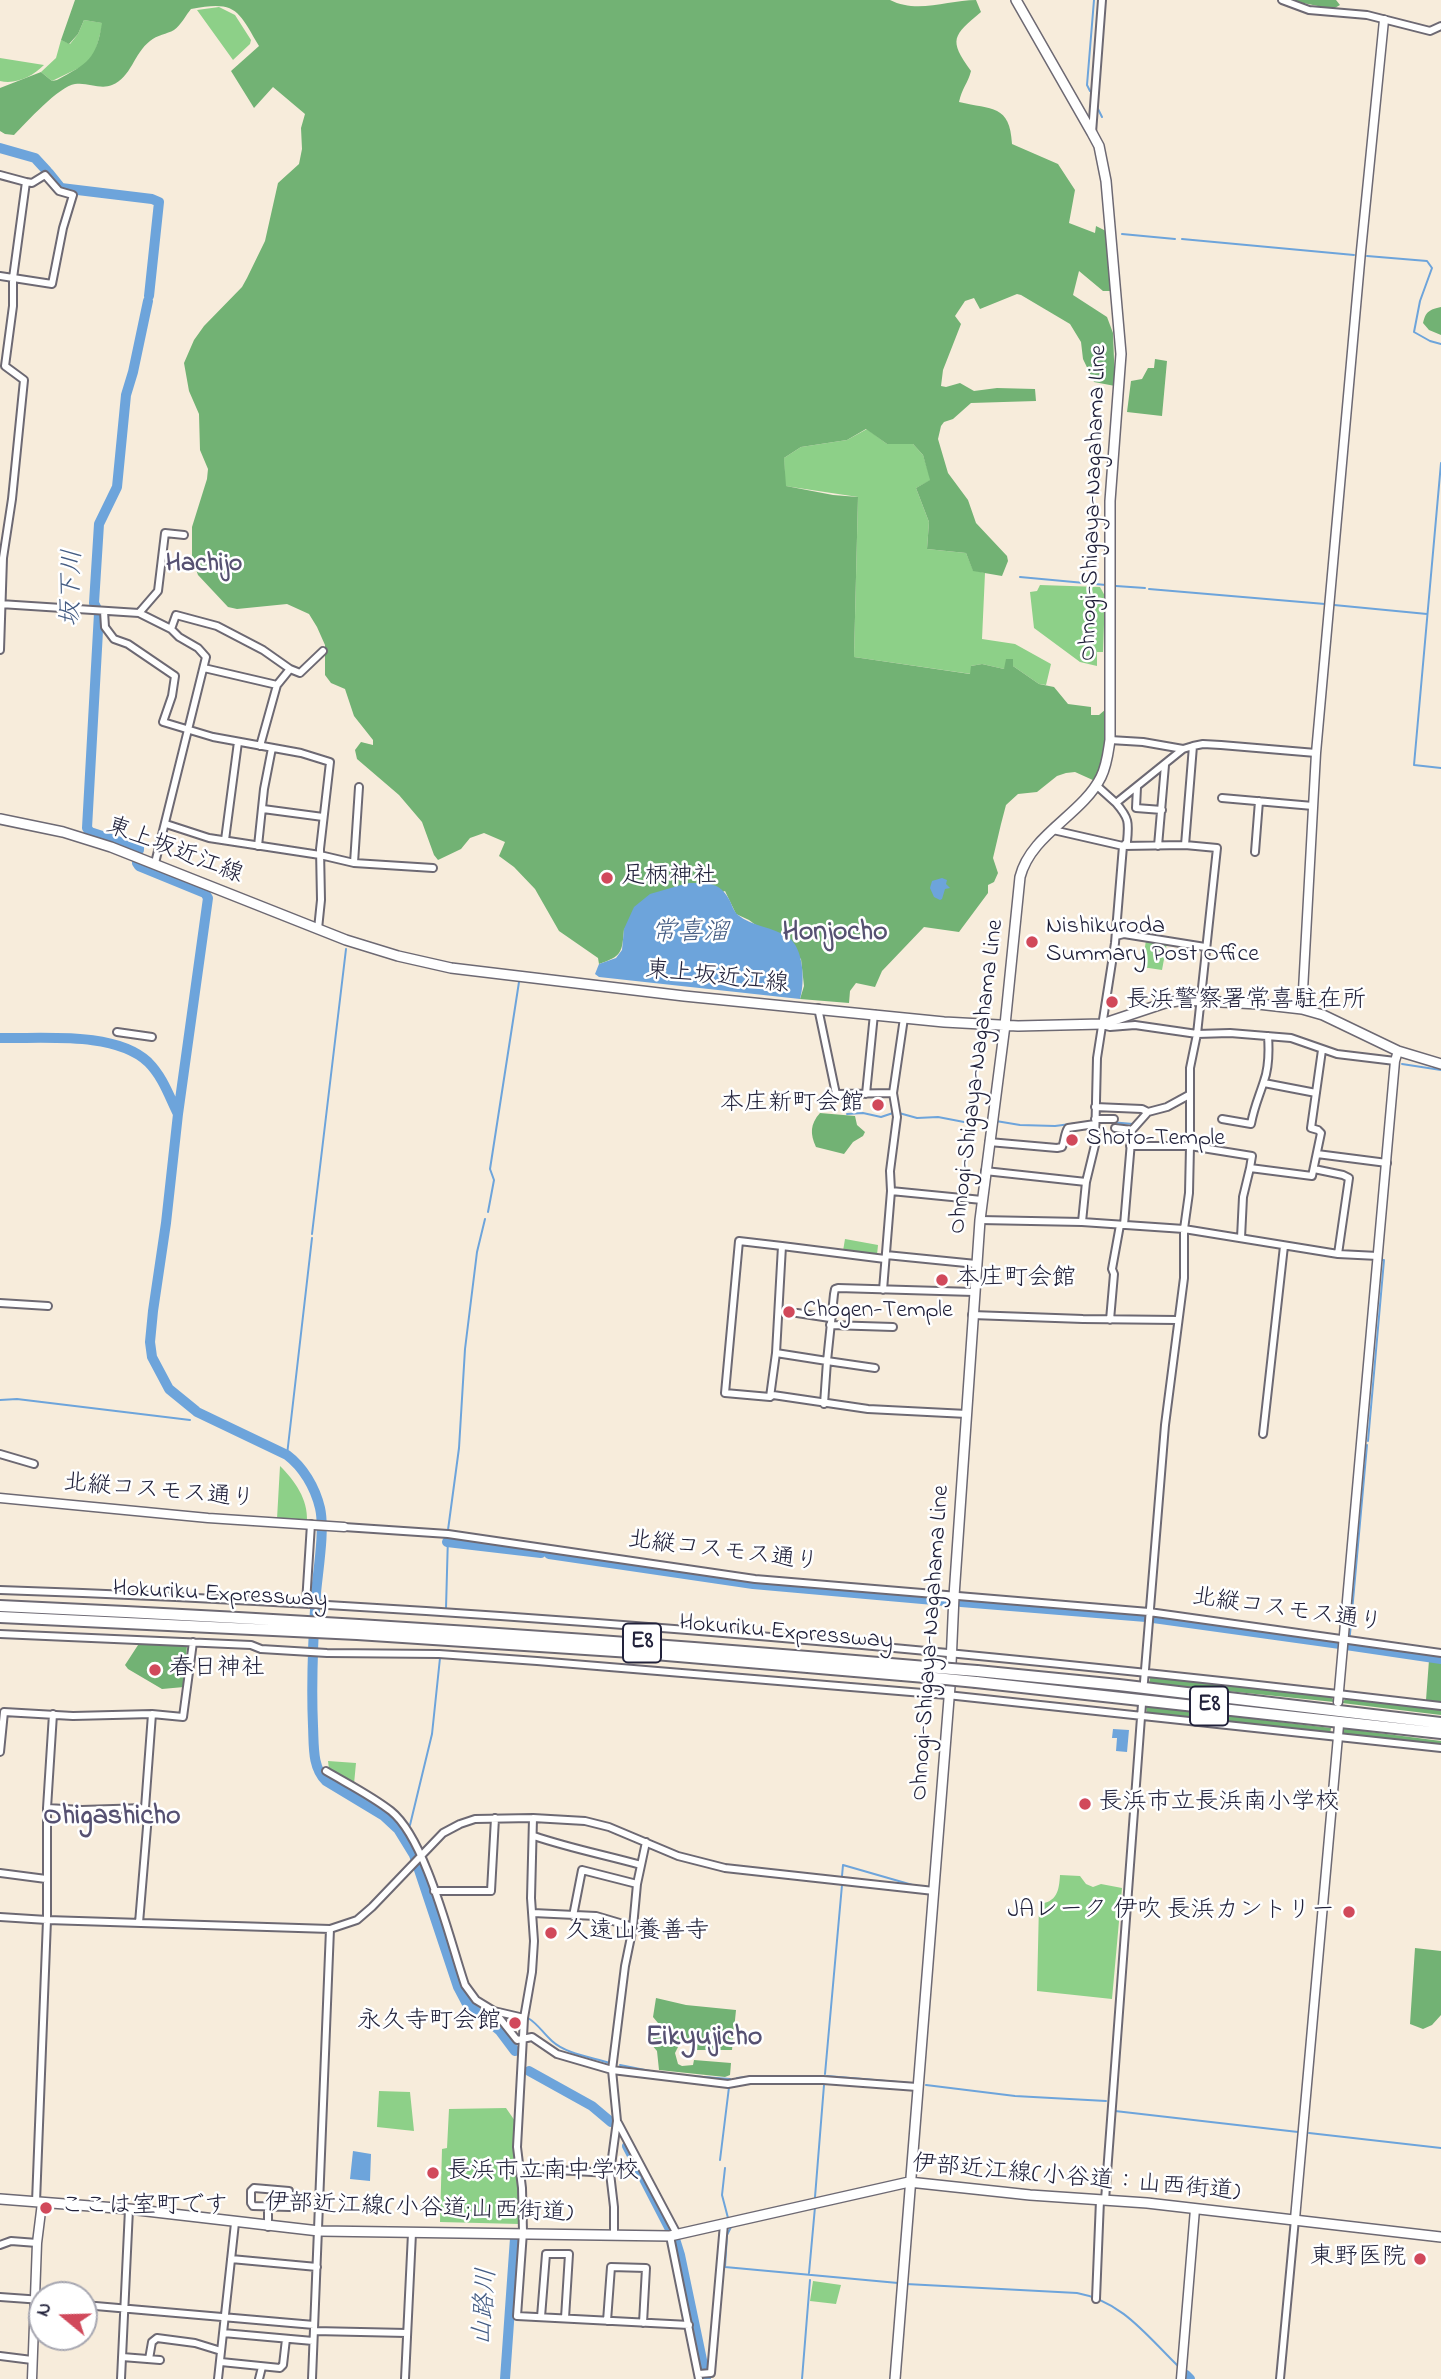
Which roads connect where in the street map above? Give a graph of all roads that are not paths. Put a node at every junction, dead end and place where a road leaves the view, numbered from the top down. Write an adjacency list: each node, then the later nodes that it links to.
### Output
1 (1016, 0): 6 (main road, Ohnogi-Shigaya-Nagahama Line)
2 (1102, 0): 6 (street)
3 (1282, 0): 4 (street)
4 (1384, 20): 5 (street); 28 (street)
5 (1441, 26)
6 (1092, 133): 22 (main road, Ohnogi-Shigaya-Nagahama Line)
7 (0, 176): 8 (street)
8 (26, 182): 10 (street); 10 (street)
9 (0, 276): 10 (street)
10 (13, 278): 12 (street)
11 (184, 535): 14 (street)
12 (1, 604): 13 (street); 16 (street)
13 (99, 611): 14 (street); 21 (street)
14 (139, 613): 15 (street)
15 (172, 629): 18 (street); 19 (street)
16 (0, 650)
17 (323, 651): 19 (street)
18 (204, 668): 20 (street); 21 (street)
19 (290, 668): 20 (street)
20 (277, 685): 24 (street)
21 (187, 729): 23 (street); 41 (street)
22 (1110, 740): 27 (street); 30 (main road, Ohnogi-Shigaya-Nagahama Line)
23 (238, 742): 24 (street); 43 (street)
24 (260, 746): 26 (street)
25 (1193, 746): 27 (street); 28 (street); 44 (street)
26 (272, 748): 37 (street); 39 (street)
27 (1183, 749): 29 (street)
28 (1316, 753): 36 (street)
29 (1165, 765): 32 (street); 38 (street)
30 (1096, 785): 35 (street); 42 (main road, Ohnogi-Shigaya-Nagahama Line)
31 (359, 787): 51 (street)
32 (1137, 787): 35 (street); 38 (street)
33 (1222, 798): 34 (street)
34 (1259, 801): 36 (street); 48 (street)
35 (1116, 803): 46 (street)
36 (1313, 806): 58 (street)
37 (262, 809): 39 (street); 45 (street)
38 (1162, 810): 47 (street)
39 (323, 817): 49 (street)
40 (0, 819): 50 (main road, 東上坂近江線)
41 (166, 824): 43 (street); 50 (street)
42 (1053, 830): 46 (street); 64 (main road, Ohnogi-Shigaya-Nagahama Line)
43 (225, 840): 45 (street)
44 (1185, 845): 47 (street); 55 (street)
45 (258, 846): 49 (street)
46 (1123, 846): 47 (street); 54 (street)
47 (1158, 846)
48 (1255, 852)
49 (320, 855): 51 (street); 53 (street)
50 (155, 863): 53 (main road, 東上坂近江線)
51 (354, 863): 52 (street)
52 (433, 868)
53 (318, 929): 57 (main road, 東上坂近江線)
54 (1116, 936): 55 (street); 62 (street)
55 (1205, 947): 56 (street)
56 (1199, 1000): 58 (main road, 東上坂近江線); 60 (main road, 東上坂近江線); 66 (street)
57 (818, 1008): 59 (main road, 東上坂近江線); 76 (street)
58 (1302, 1009): 70 (main road, 東上坂近江線)
59 (874, 1014): 61 (main road, 東上坂近江線); 76 (street)
60 (1132, 1015): 62 (main road, 東上坂近江線); 63 (street)
61 (904, 1018): 64 (main road, 東上坂近江線); 74 (street)
62 (1101, 1024): 63 (street); 64 (main road, 東上坂近江線); 78 (street)
63 (1135, 1025): 66 (street)
64 (1005, 1026): 85 (main road, Ohnogi-Shigaya-Nagahama Line)
65 (117, 1032): 68 (street)
66 (1197, 1034): 67 (street); 77 (street)
67 (1268, 1036): 69 (street); 73 (street)
68 (152, 1037)
69 (1322, 1050): 71 (street); 75 (street)
70 (1398, 1051): 71 (street); 72 (main road, 東上坂近江線)
71 (1395, 1061): 89 (street)
72 (1441, 1063)
73 (1264, 1083): 75 (street); 81 (street)
74 (893, 1093): 76 (street); 94 (street)
75 (1316, 1093): 88 (street)
76 (866, 1094)
77 (1189, 1094): 79 (street); 87 (street)
78 (1095, 1107): 79 (street); 82 (street)
79 (1147, 1111): 84 (street)
80 (1114, 1119): 82 (street)
81 (1223, 1119)
82 (1095, 1121): 85 (street); 93 (street)
83 (1115, 1128): 84 (street)
84 (1132, 1130): 86 (street)
85 (989, 1142): 92 (main road, Ohnogi-Shigaya-Nagahama Line)
86 (1130, 1146): 87 (street); 98 (street)
87 (1192, 1146): 90 (street); 99 (street)
88 (1317, 1154): 89 (street); 91 (street)
89 (1387, 1163): 105 (street)
90 (1250, 1168): 91 (street); 100 (street)
91 (1314, 1169): 103 (street)
92 (985, 1171): 93 (street); 95 (main road, Ohnogi-Shigaya-Nagahama Line)
93 (1086, 1182): 97 (street)
94 (891, 1191): 95 (street); 104 (street)
95 (982, 1200): 96 (main road, Ohnogi-Shigaya-Nagahama Line)
96 (980, 1220): 97 (street); 106 (main road, Ohnogi-Shigaya-Nagahama Line)
97 (1082, 1222): 98 (street)
98 (1122, 1225): 99 (street); 113 (street)
99 (1184, 1229): 100 (street); 114 (street)
100 (1241, 1236): 102 (street)
101 (782, 1246): 104 (street); 117 (street); 120 (street)
102 (1284, 1247): 103 (street); 123 (street)
103 (1338, 1254): 105 (street)
104 (885, 1257): 106 (street); 107 (street)
105 (1378, 1258): 137 (street)
106 (976, 1264): 108 (main road, Ohnogi-Shigaya-Nagahama Line)
107 (883, 1290): 108 (street); 115 (street)
108 (974, 1292): 112 (main road, Ohnogi-Shigaya-Nagahama Line)
109 (0, 1303): 110 (street)
110 (48, 1306)
111 (797, 1313): 115 (street)
112 (972, 1315): 113 (street); 122 (main road, Ohnogi-Shigaya-Nagahama Line)
113 (1110, 1320): 114 (street)
114 (1177, 1320): 133 (street)
115 (830, 1322): 116 (street); 118 (street)
116 (893, 1327)
117 (776, 1353): 118 (street); 120 (street)
118 (827, 1361): 119 (street); 121 (street)
119 (875, 1368)
120 (770, 1397): 121 (street)
121 (824, 1404): 122 (street)
122 (967, 1414): 130 (main road, Ohnogi-Shigaya-Nagahama Line)
123 (1263, 1434)
124 (0, 1454): 125 (street)
125 (34, 1464)
126 (0, 1498): 127 (street, 北縦コスモス通り)
127 (312, 1525): 128 (street, 北縦コスモス通り); 131 (street)
128 (344, 1527): 130 (street, 北縦コスモス通り)
129 (0, 1590): 131 (street)
130 (954, 1596): 133 (street, 北縦コスモス通り); 139 (main road, Ohnogi-Shigaya-Nagahama Line)
131 (308, 1603): 139 (street)
132 (0, 1606): 135 (highway, Hokuriku Expressway / E8)
133 (1148, 1615): 137 (street, 北縦コスモス通り); 141 (street)
134 (0, 1617): 135 (highway, Hokuriku Expressway / E8)
135 (285, 1625): 142 (highway, Hokuriku Expressway / E8, bridge)
136 (0, 1634): 138 (street)
137 (1347, 1640): 140 (street, 北縦コスモス通り); 145 (street)
138 (193, 1642): 144 (street); 149 (street)
139 (953, 1653): 141 (street); 144 (main road, Ohnogi-Shigaya-Nagahama Line)
140 (1441, 1653)
141 (1145, 1672): 143 (street); 145 (street)
142 (976, 1676): 151 (highway, Hokuriku Expressway / E8); 153 (highway, Hokuriku Expressway / E8)
143 (1144, 1682)
144 (949, 1695): 150 (street); 170 (main road, Ohnogi-Shigaya-Nagahama Line)
145 (1339, 1698): 147 (street)
146 (1142, 1704): 150 (street)
147 (1441, 1706)
148 (52, 1714): 149 (street); 156 (street); 158 (street)
149 (152, 1714): 159 (street)
150 (1141, 1715): 154 (street); 188 (street)
151 (1441, 1723)
152 (1339, 1725): 154 (street)
153 (1441, 1733)
154 (1339, 1736): 155 (street); 193 (street)
155 (1441, 1748)
156 (0, 1752)
157 (326, 1771): 164 (street)
158 (47, 1808): 159 (street); 167 (street)
159 (145, 1808): 175 (street)
160 (495, 1818): 161 (street); 164 (street); 169 (street)
161 (533, 1818): 162 (street); 163 (street)
162 (534, 1836): 165 (street); 171 (street)
163 (646, 1842): 165 (street); 170 (street)
164 (420, 1856): 169 (street); 177 (street)
165 (641, 1865): 168 (street)
166 (0, 1873): 167 (street)
167 (46, 1879): 174 (street)
168 (637, 1884): 172 (street); 176 (street)
169 (433, 1891): 178 (street)
170 (934, 1891): 182 (main road, Ohnogi-Shigaya-Nagahama Line)
171 (533, 1913): 172 (street); 179 (street)
172 (573, 1916): 176 (street)
173 (0, 1917): 174 (street)
174 (47, 1920): 175 (street); 189 (street)
175 (139, 1923): 177 (street)
176 (633, 1927): 181 (street)
177 (330, 1929): 197 (street)
178 (494, 2011): 179 (street); 180 (street)
179 (524, 2018): 180 (street)
180 (523, 2038): 181 (street); 184 (street)
181 (612, 2070): 182 (street); 183 (street)
182 (917, 2087): 186 (main road, Ohnogi-Shigaya-Nagahama Line)
183 (617, 2121): 185 (street); 201 (street)
184 (520, 2168): 185 (street); 198 (street)
185 (610, 2173): 200 (street)
186 (909, 2182): 188 (main road, 伊部近江線(小谷道：山西街道)); 195 (main road, 伊部近江線(小谷道：山西街道)); 240 (main road, Ohnogi-Shigaya-Nagahama Line)
187 (0, 2199): 189 (main road, 伊部近江線(小谷道;山西街道))
188 (1102, 2200): 192 (main road, 伊部近江線(小谷道：山西街道)); 208 (street)
189 (39, 2203): 191 (main road, 伊部近江線(小谷道;山西街道)); 203 (street)
190 (268, 2207): 190 (street); 196 (street)
191 (129, 2209): 194 (main road, 伊部近江線(小谷道;山西街道)); 212 (street)
192 (1195, 2209): 193 (main road, 伊部近江線(小谷道：山西街道)); 241 (street)
193 (1295, 2219): 202 (main road, 伊部近江線(小谷道：山西街道)); 242 (street)
194 (235, 2223): 196 (main road, 伊部近江線(小谷道;山西街道)); 205 (street)
195 (728, 2223): 201 (main road, 伊部近江線(小谷道：山西街道)); 233 (street)
196 (268, 2227): 197 (main road, 伊部近江線(小谷道;山西街道))
197 (319, 2231): 199 (main road, 伊部近江線(小谷道;山西街道)); 206 (street)
198 (523, 2232): 199 (main road, 伊部近江線(小谷道;山西街道)); 200 (main road, 伊部近江線(小谷道;山西街道)); 213 (street)
199 (412, 2233): 221 (street)
200 (614, 2235): 201 (main road, 伊部近江線(小谷道;山西街道))
201 (674, 2235): 218 (street)
202 (1441, 2237)
203 (37, 2243): 204 (street); 207 (street)
204 (0, 2245)
205 (231, 2259): 206 (street); 215 (street)
206 (317, 2267): 219 (street)
207 (38, 2281)
208 (1096, 2296)
209 (0, 2297): 210 (street)
210 (28, 2299)
211 (98, 2306): 212 (street)
212 (124, 2308): 215 (street); 227 (street)
213 (541, 2317): 214 (street); 214 (street)
214 (565, 2318): 216 (street)
215 (224, 2319): 219 (street); 220 (street)
216 (607, 2320): 217 (street); 217 (street)
217 (643, 2323): 218 (street)
218 (689, 2325): 233 (street)
219 (314, 2328): 221 (street); 223 (street)
220 (223, 2333): 222 (street); 225 (street)
221 (407, 2333): 239 (street)
222 (286, 2339): 223 (street); 232 (street)
223 (313, 2341): 238 (street)
224 (33, 2351): 229 (street)
225 (221, 2351): 228 (street); 231 (street)
226 (0, 2356): 229 (street)
227 (122, 2357): 228 (street); 235 (street)
228 (149, 2359): 230 (street)
229 (32, 2360): 234 (street)
230 (160, 2360)
231 (221, 2362): 232 (street); 236 (street)
232 (261, 2367): 237 (street)
233 (699, 2376)
234 (32, 2379)
235 (121, 2379)
236 (218, 2379)
237 (260, 2379)
238 (312, 2379)
239 (405, 2379)
240 (895, 2379)
241 (1181, 2379)
242 (1280, 2379)

